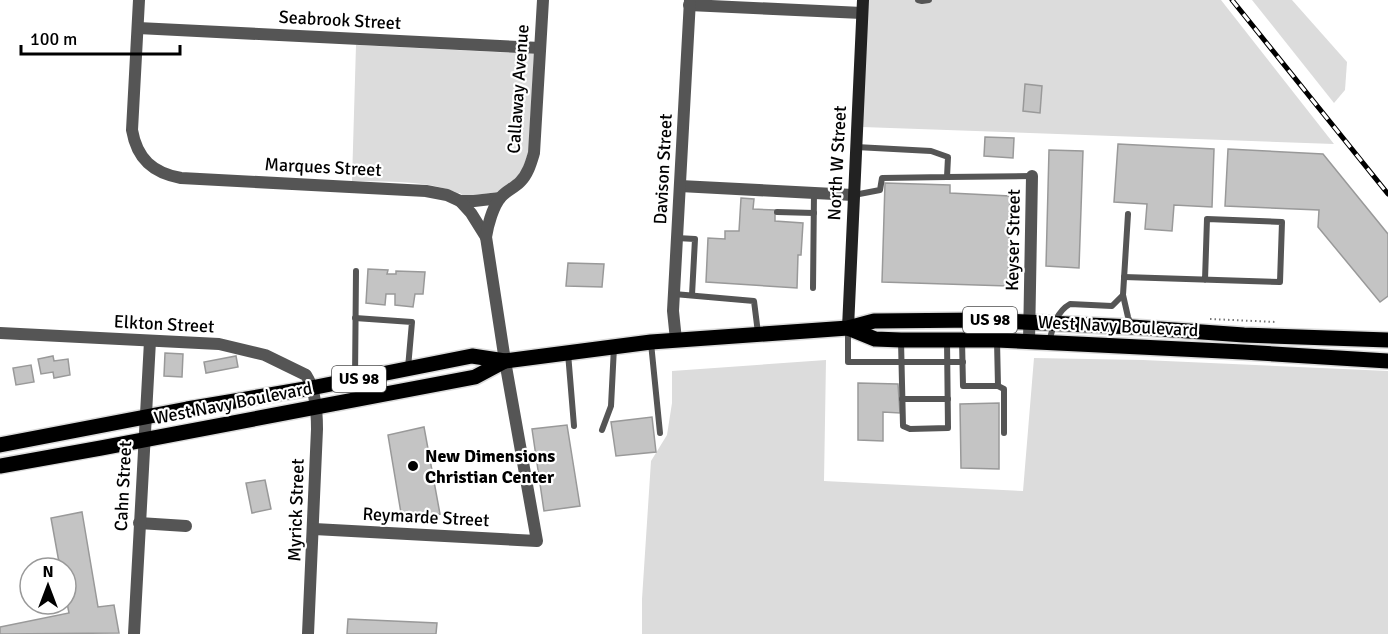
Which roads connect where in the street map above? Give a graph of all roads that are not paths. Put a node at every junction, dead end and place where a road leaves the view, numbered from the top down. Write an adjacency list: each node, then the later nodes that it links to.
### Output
1 (139, 0): 8 (street)
2 (543, 0): 9 (street, Callaway Avenue)
3 (863, 0): 7 (main road, North W Street)
4 (918, 0): 5 (lane)
5 (929, 0)
6 (689, 3): 7 (street); 13 (street, Davison Street)
7 (862, 14): 10 (main road, North W Street)
8 (138, 28): 9 (street, Seabrook Street); 17 (street, Marques Street)
9 (540, 48): 16 (street, Callaway Avenue)
10 (855, 147): 12 (lane); 15 (main road, North W Street)
11 (1032, 176): 12 (lane); 31 (street, Keyser Street)
12 (947, 177): 15 (lane)
13 (680, 186): 14 (street); 22 (street, Davison Street)
14 (814, 193): 15 (street); 19 (lane)
15 (853, 195): 34 (main road, North W Street)
16 (500, 198): 17 (street, Marques Street); 21 (street, Callaway Avenue)
17 (460, 201): 21 (street, Callaway Avenue)
18 (777, 212): 19 (lane)
19 (814, 213): 26 (lane)
20 (1128, 214): 24 (lane)
21 (486, 237): 48 (street, Callaway Avenue)
22 (677, 238): 27 (street, Davison Street); 28 (lane)
23 (356, 271): 30 (lane)
24 (1124, 277): 25 (lane); 29 (lane)
25 (1205, 280): 25 (lane)
26 (813, 288)
27 (674, 294): 28 (lane); 37 (street, Davison Street)
28 (692, 295): 36 (lane)
29 (1123, 295): 32 (lane); 33 (lane)
30 (355, 318): 53 (lane); 54 (lane)
31 (1029, 322): 32 (main road, West Navy Boulevard / US 98); 34 (main road, West Navy Boulevard / US 98); 44 (street, Keyser Street)
32 (1054, 323): 33 (main road, West Navy Boulevard / US 98); 45 (lane)
33 (1132, 327): 41 (main road, West Navy Boulevard / US 98)
34 (848, 328): 36 (main road, West Navy Boulevard / US 98); 38 (main road, West Navy Boulevard / US 98); 50 (lane)
35 (0, 333): 42 (street, Elkton Street)
36 (758, 334): 37 (main road, West Navy Boulevard / US 98)
37 (676, 340): 43 (main road, West Navy Boulevard / US 98)
38 (901, 340): 39 (main road, West Navy Boulevard / US 98); 50 (lane)
39 (954, 340): 40 (main road, West Navy Boulevard / US 98); 51 (lane); 52 (lane)
40 (997, 340): 44 (main road, West Navy Boulevard / US 98); 57 (lane)
41 (1388, 340)
42 (150, 341): 58 (street, Elkton Street); 62 (street, Cahn Street)
43 (651, 342): 46 (main road, West Navy Boulevard / US 98); 65 (lane)
44 (1029, 342): 45 (main road, West Navy Boulevard / US 98)
45 (1049, 342): 49 (main road, West Navy Boulevard / US 98)
46 (614, 347): 47 (main road, West Navy Boulevard / US 98); 64 (lane)
47 (568, 353): 48 (main road, West Navy Boulevard / US 98); 63 (lane)
48 (505, 361): 53 (main road, West Navy Boulevard / US 98); 61 (main road, West Navy Boulevard / US 98); 73 (street, Callaway Avenue)
49 (1388, 361)
50 (901, 362): 51 (lane); 59 (lane)
51 (947, 362): 52 (lane); 55 (lane)
52 (963, 362): 56 (lane)
53 (408, 369): 54 (main road, West Navy Boulevard / US 98)
54 (355, 380): 58 (main road, West Navy Boulevard / US 98)
55 (948, 386): 56 (lane); 60 (lane)
56 (963, 386): 57 (lane)
57 (998, 386): 66 (lane)
58 (311, 388): 61 (street, Myrick Street); 62 (main road, West Navy Boulevard / US 98)
59 (902, 399): 60 (lane); 60 (lane)
60 (948, 399)
61 (315, 407): 67 (main road, West Navy Boulevard / US 98); 72 (street, Myrick Street)
62 (145, 417): 67 (street, Cahn Street); 68 (main road, West Navy Boulevard / US 98)
63 (574, 426)
64 (602, 430)
65 (660, 433)
66 (1004, 433)
67 (143, 439): 69 (main road, West Navy Boulevard / US 98); 70 (street, Cahn Street)
68 (0, 445)
69 (0, 466)
70 (139, 523): 71 (street); 74 (street, Cahn Street)
71 (186, 526)
72 (314, 530): 73 (street, Reymarde Street); 75 (street, Myrick Street)
73 (537, 540)
74 (134, 634)
75 (308, 634)

